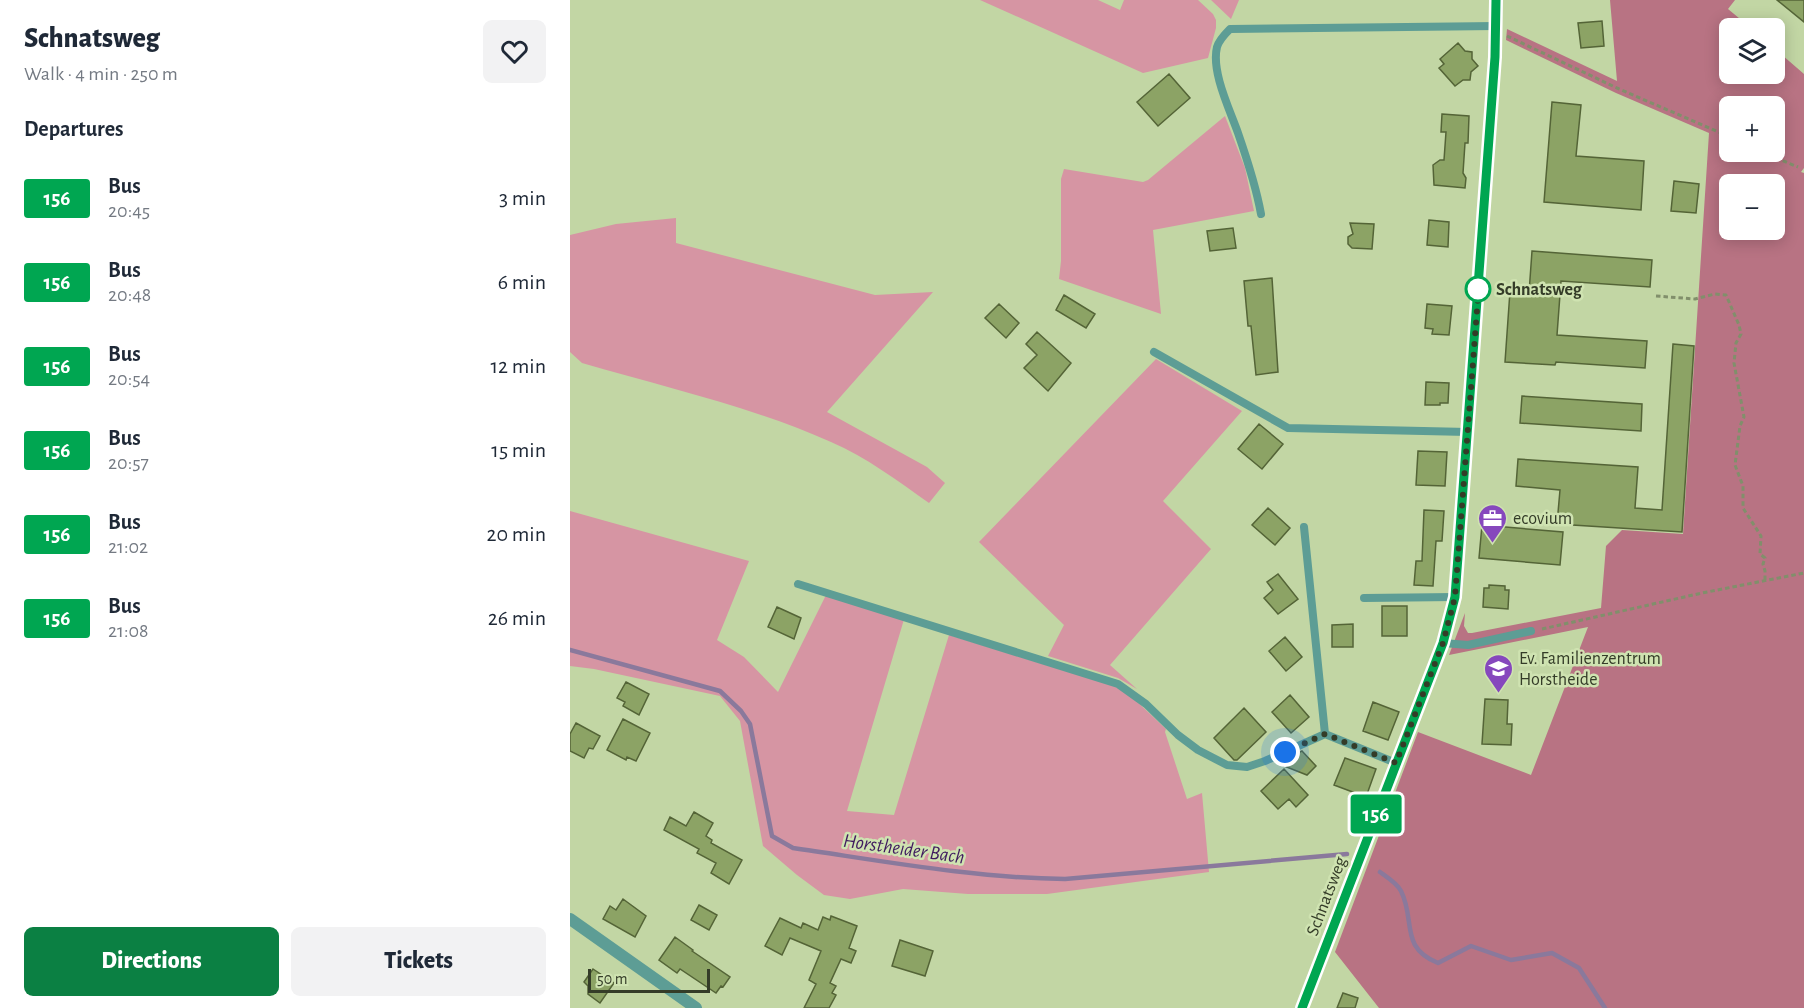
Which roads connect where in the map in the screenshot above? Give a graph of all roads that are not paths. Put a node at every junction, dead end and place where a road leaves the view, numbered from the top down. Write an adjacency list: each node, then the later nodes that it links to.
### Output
1 (1496, 0): 2 (street, Schnatsweg)
2 (1497, 28): 3 (lane); 5 (street, Schnatsweg)
3 (1261, 214)
4 (1154, 352): 5 (lane)
5 (1468, 432): 8 (street, Schnatsweg)
6 (1304, 527): 12 (lane)
7 (798, 584): 12 (lane)
8 (1455, 597): 9 (lane); 11 (street, Schnatsweg)
9 (1364, 598)
10 (1531, 631): 11 (lane)
11 (1443, 643): 13 (street, Schnatsweg)
12 (1325, 734): 13 (lane)
13 (1396, 763): 16 (street, Schnatsweg)
14 (570, 919): 15 (street)
15 (696, 1008)
16 (1302, 1008)

